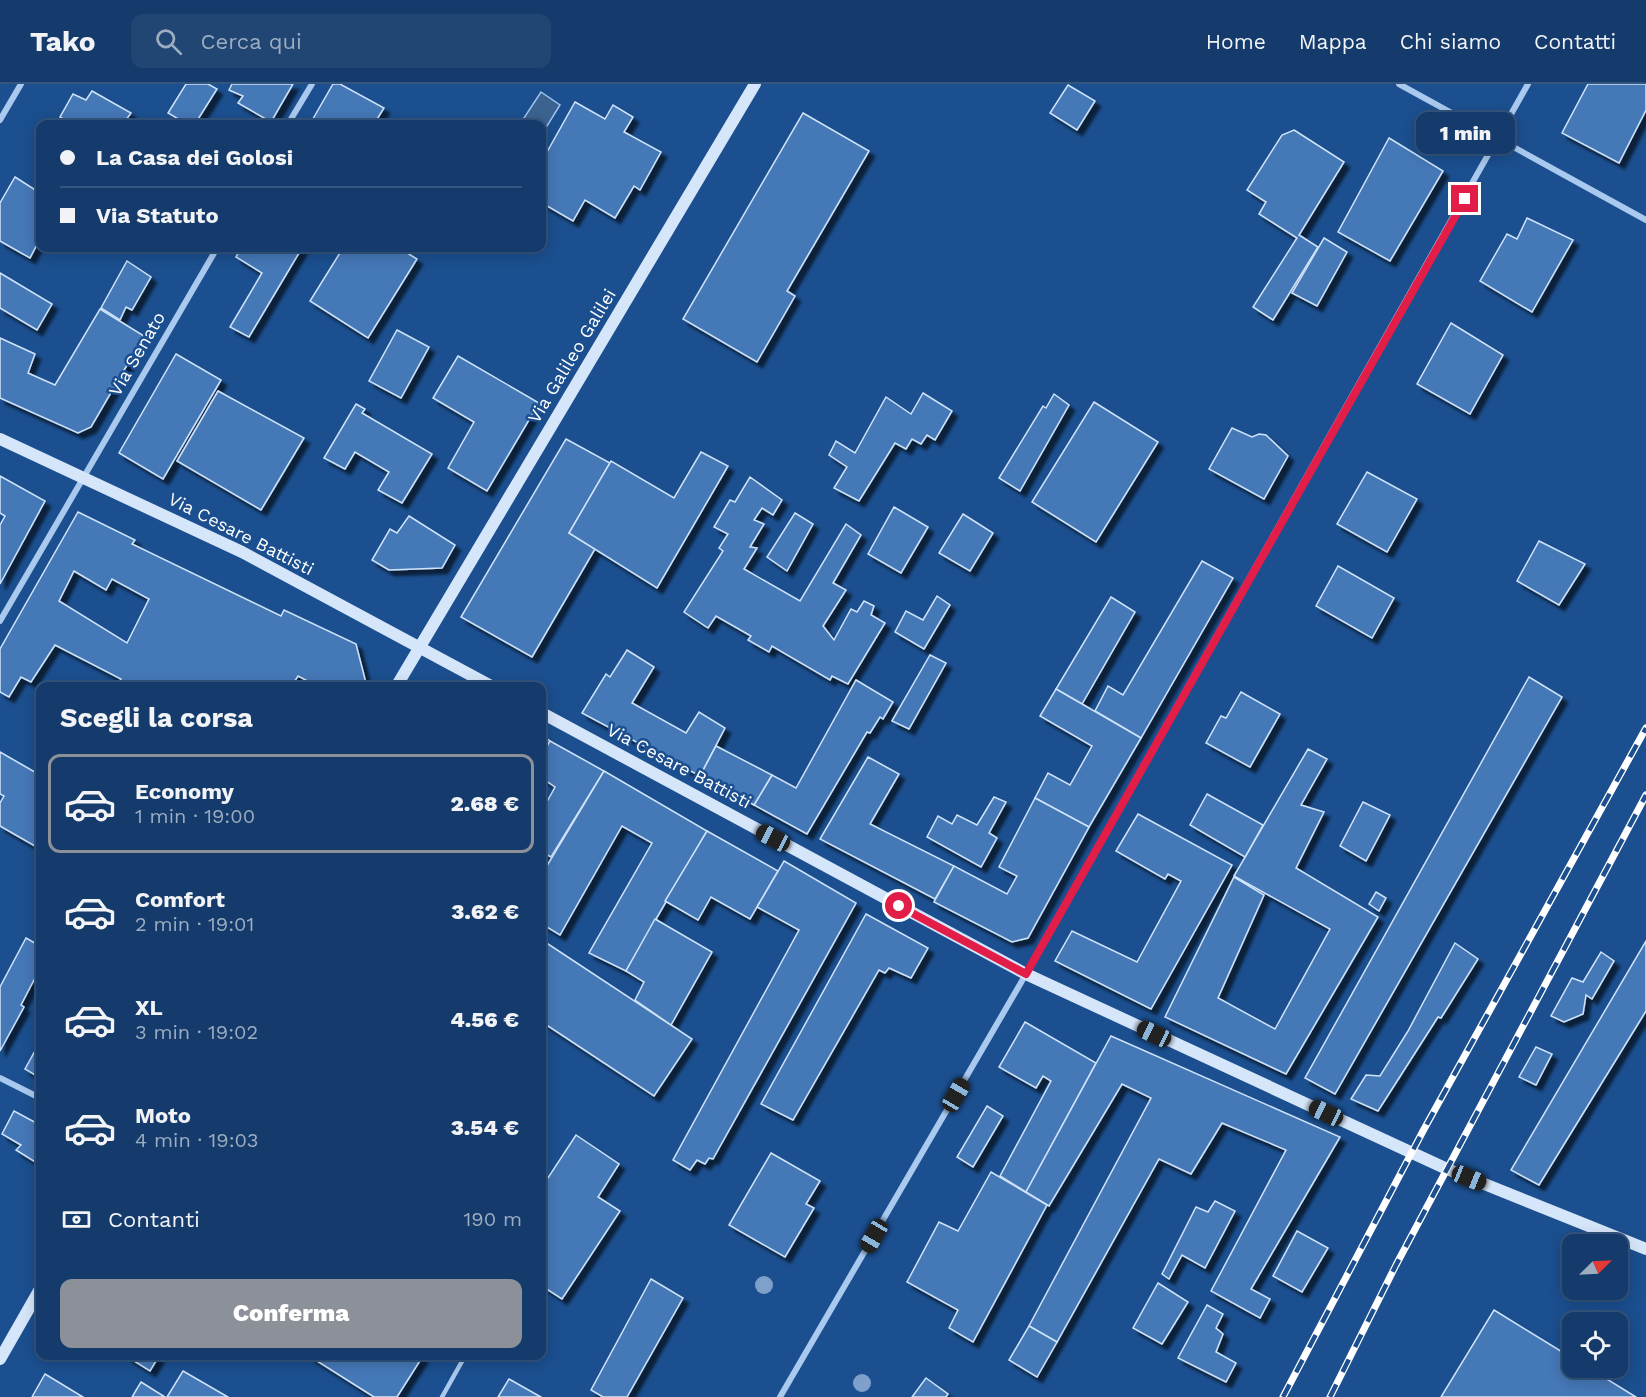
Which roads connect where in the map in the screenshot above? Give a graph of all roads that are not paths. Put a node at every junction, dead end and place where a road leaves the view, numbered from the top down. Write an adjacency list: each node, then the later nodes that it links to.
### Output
1 (21, 84): 6 (street)
2 (312, 84): 7 (street)
3 (755, 84): 14 (street, Via Galileo Galilei)
4 (1399, 84): 8 (street)
5 (1528, 84): 8 (street)
6 (0, 120)
7 (290, 120)
8 (1500, 138): 9 (street); 18 (street)
9 (1646, 220)
10 (215, 252): 12 (street, Via Senato)
11 (0, 438): 12 (street, Via Cesare Battisti)
12 (84, 476): 13 (street, Via Senato); 14 (street, Via Cesare Battisti)
13 (0, 621)
14 (420, 647): 15 (street, Via Galileo Galilei); 16 (street, Via Cesare Battisti)
15 (399, 682)
16 (485, 682)
17 (546, 715): 18 (street, Via Cesare Battisti)
18 (1026, 974): 21 (street, Via Cesare Battisti); 26 (street)
19 (0, 1078): 20 (street)
20 (36, 1096)
21 (1646, 1249)
22 (36, 1296): 23 (street)
23 (0, 1359)
24 (463, 1360): 25 (lane)
25 (442, 1397)
26 (780, 1397)

